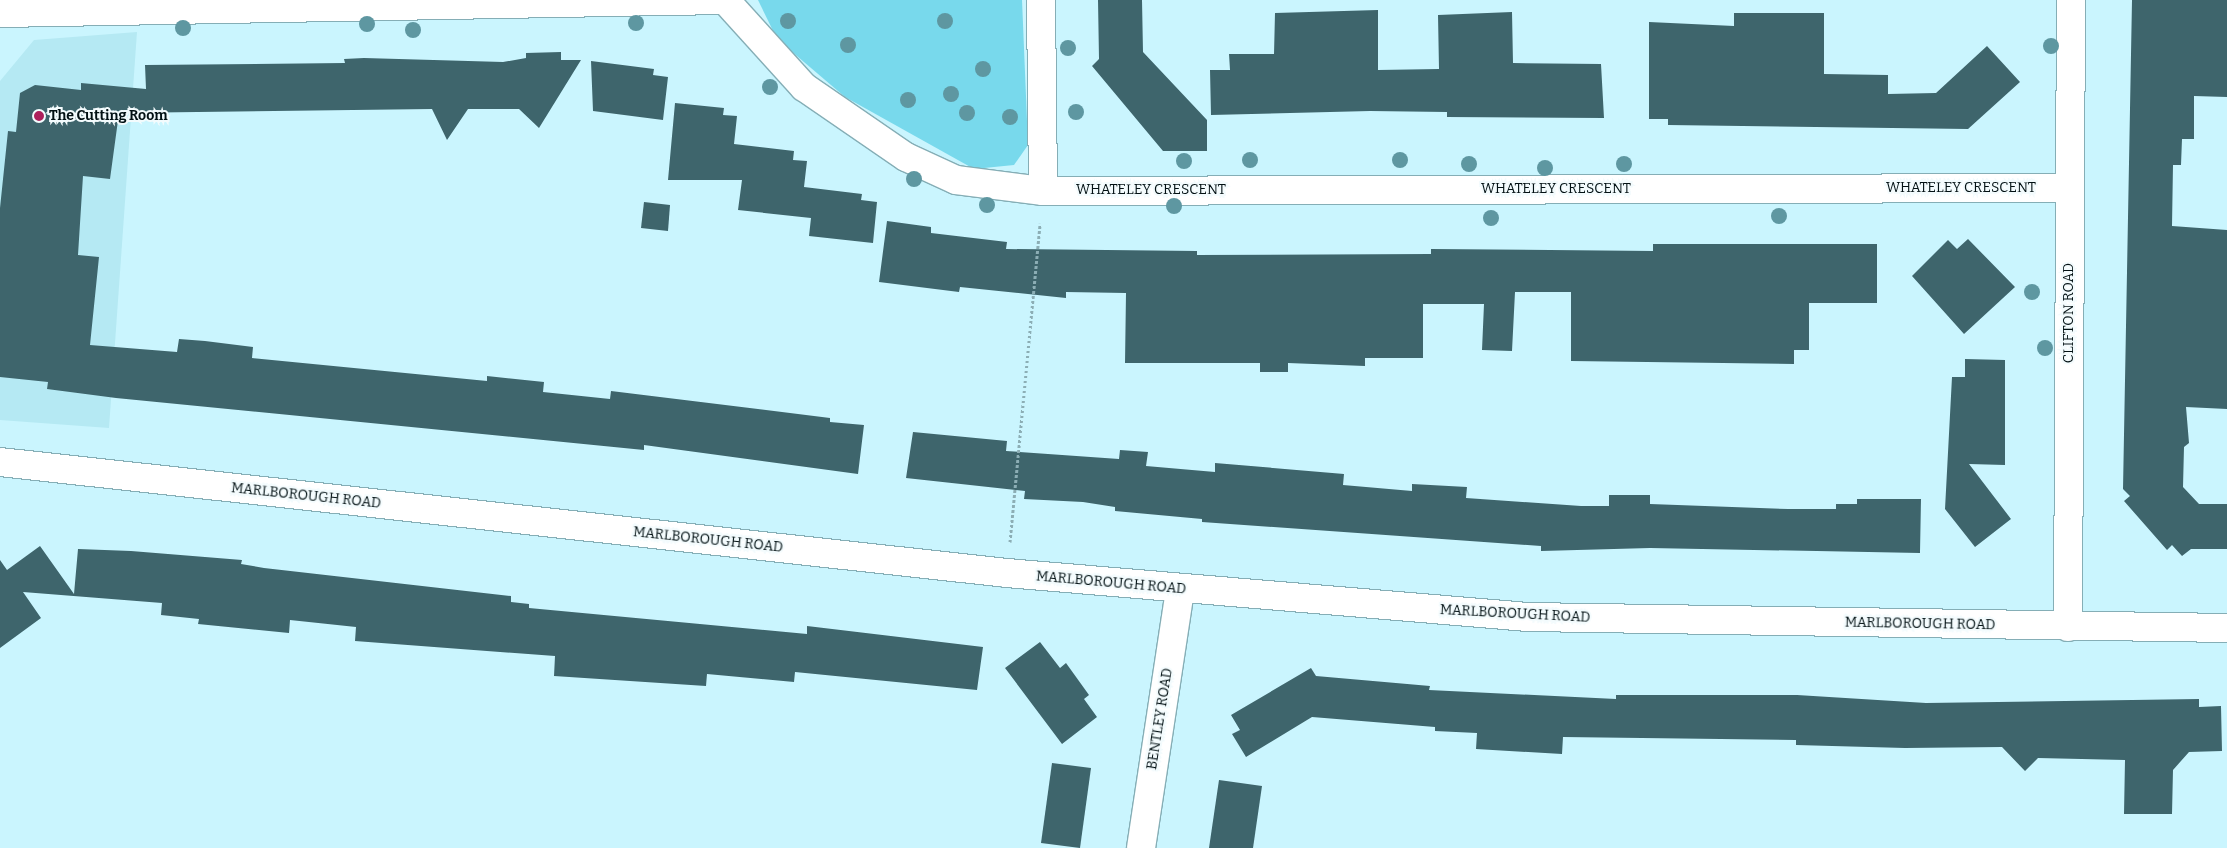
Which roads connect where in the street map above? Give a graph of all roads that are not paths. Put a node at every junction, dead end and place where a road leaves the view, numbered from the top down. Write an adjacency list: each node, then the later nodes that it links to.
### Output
1 (726, 0): 4 (street, WHATELEY CRESCENT); 6 (street, WHATELEY CRESCENT)
2 (1040, 0): 6 (street)
3 (2071, 0): 5 (street, CLIFTON ROAD)
4 (0, 13)
5 (2070, 188): 6 (street, WHATELEY CRESCENT); 9 (street, CLIFTON ROAD)
6 (1043, 191)
7 (0, 462): 8 (street, MARLBOROUGH ROAD)
8 (1180, 589): 9 (street, MARLBOROUGH ROAD); 11 (street, BENTLEY ROAD)
9 (2068, 626): 10 (street, MARLBOROUGH ROAD)
10 (2227, 628)
11 (1141, 848)

